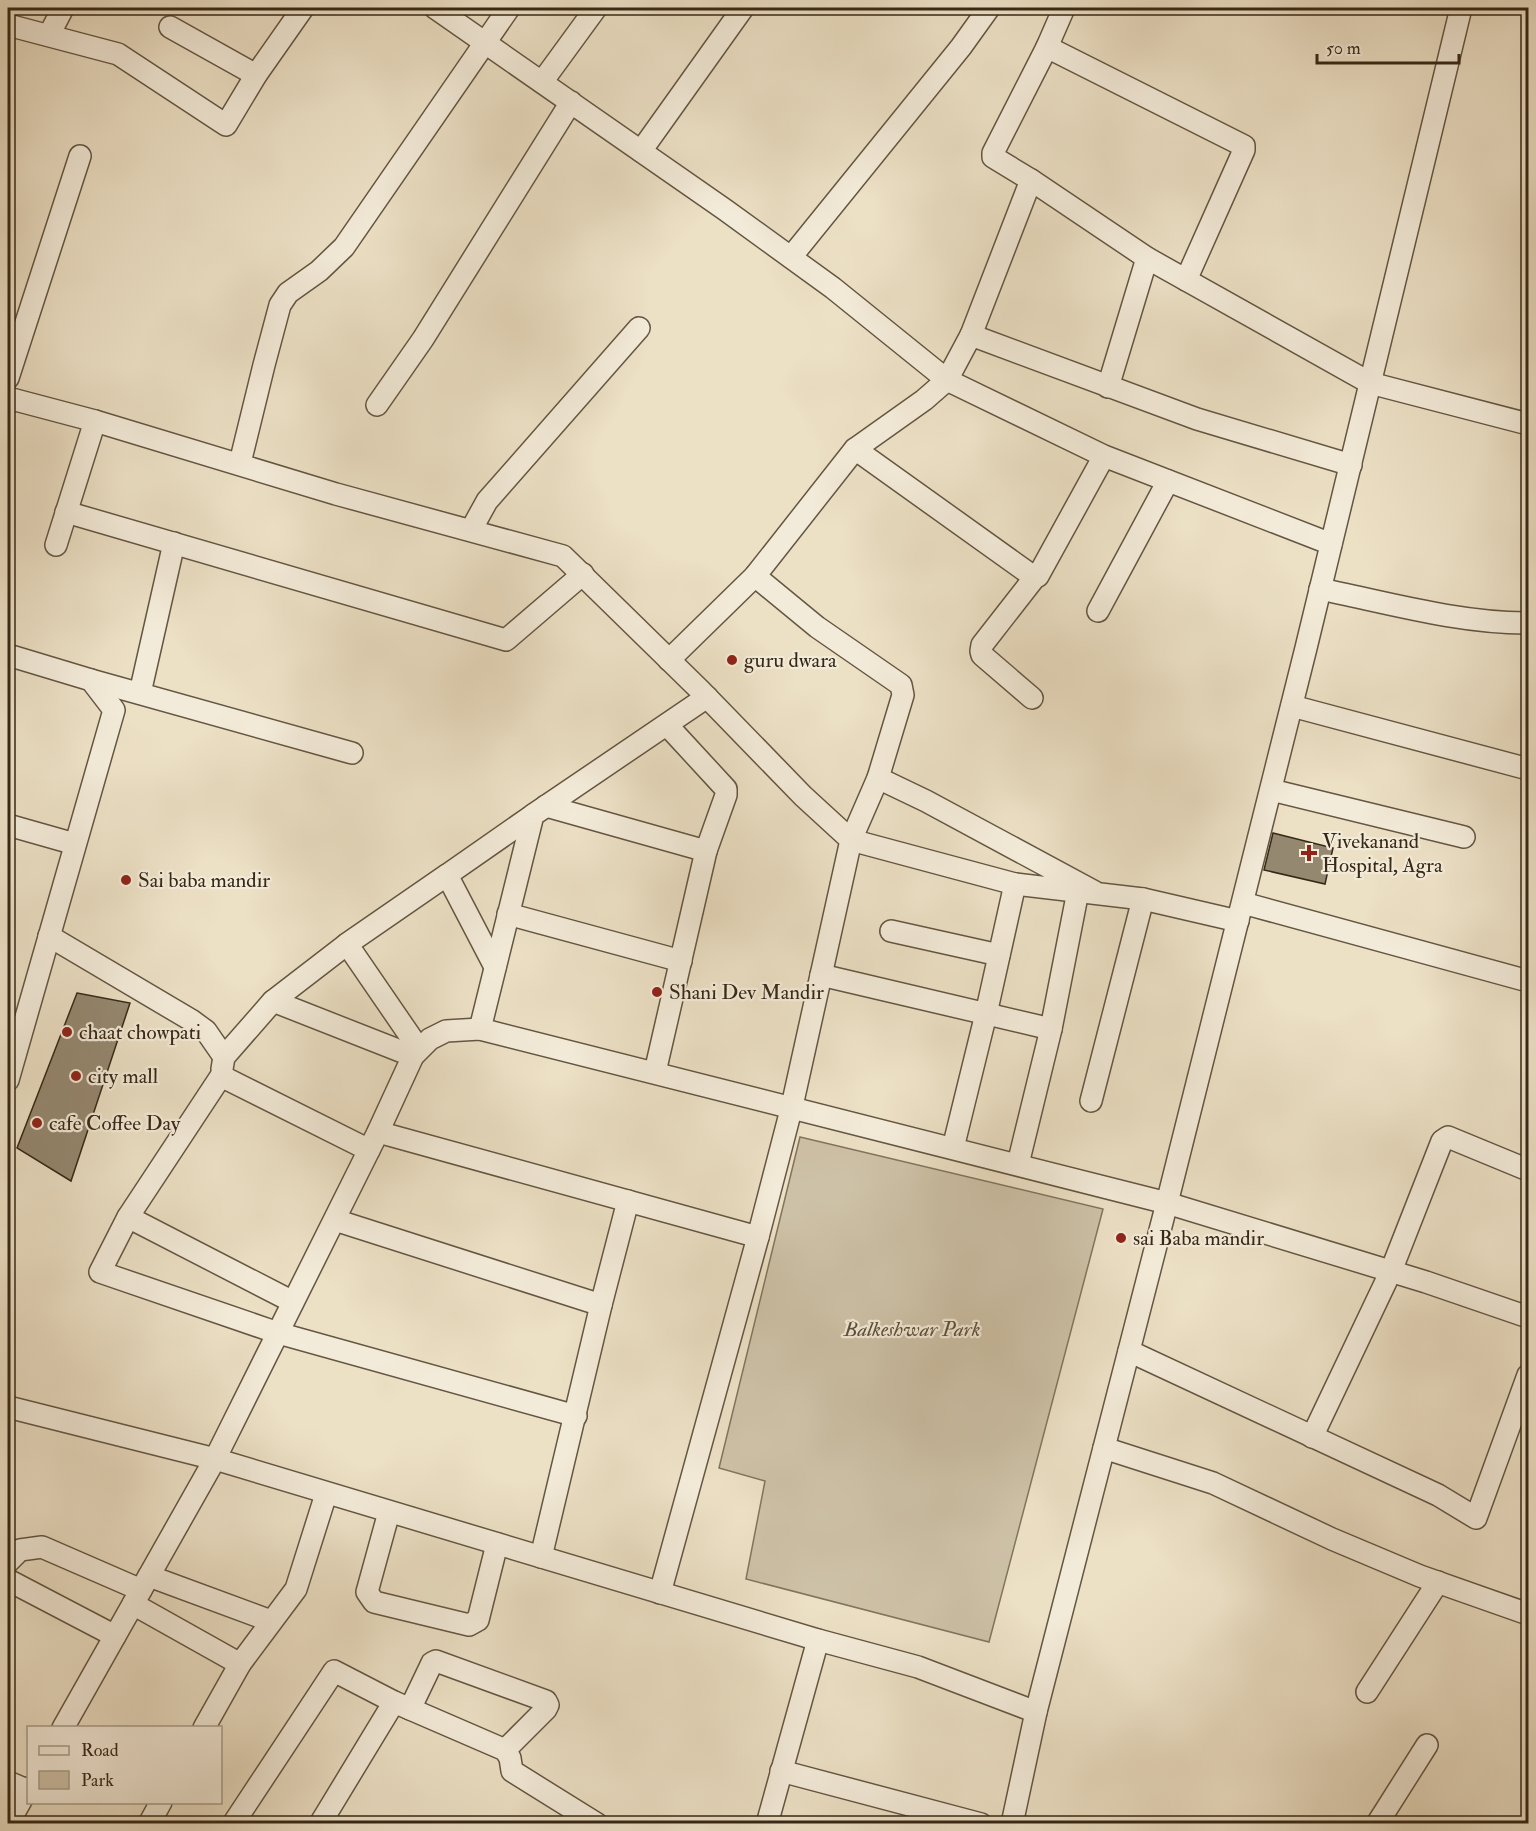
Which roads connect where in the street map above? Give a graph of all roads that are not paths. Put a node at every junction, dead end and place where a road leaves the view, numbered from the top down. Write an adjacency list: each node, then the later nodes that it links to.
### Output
1 (63, 8): 12 (street)
2 (435, 8): 13 (street)
3 (509, 8): 13 (street)
4 (596, 8): 16 (street)
5 (743, 8): 18 (street)
6 (989, 8): 21 (street)
7 (1064, 8): 14 (street)
8 (1461, 8): 28 (street)
9 (294, 10): 15 (street)
10 (8, 25): 12 (street)
11 (170, 27): 15 (street)
12 (48, 36): 15 (street)
13 (484, 42): 16 (street); 36 (street)
14 (1047, 47): 20 (street); 23 (street)
15 (256, 75)
16 (542, 82): 17 (street)
17 (571, 102): 18 (street); 31 (street)
18 (641, 151): 21 (street)
19 (80, 156): 26 (street)
20 (1031, 180): 22 (street); 25 (street)
21 (791, 257): 27 (street)
22 (1147, 258): 23 (street); 29 (street)
23 (1186, 280): 28 (street)
24 (639, 328): 40 (street)
25 (971, 335): 27 (street); 29 (street)
26 (8, 378)
27 (947, 380): 34 (street); 35 (street)
28 (1370, 383): 33 (street); 37 (street)
29 (1108, 387): 37 (street)
30 (8, 398): 32 (street)
31 (377, 405)
32 (95, 421): 36 (street); 39 (street)
33 (1528, 424)
34 (855, 449): 45 (street); 46 (street)
35 (1104, 456): 38 (street); 46 (street)
36 (240, 463): 40 (street)
37 (1351, 465): 42 (street)
38 (1168, 481): 42 (street); 48 (street)
39 (66, 512): 41 (street); 43 (street)
40 (471, 530): 44 (street)
41 (174, 543): 44 (street); 53 (street)
42 (1331, 544): 47 (street)
43 (56, 545)
44 (583, 574): 51 (street)
45 (755, 576): 51 (street); 60 (street)
46 (1035, 577): 55 (street)
47 (1320, 589): 49 (street); 56 (street)
48 (1098, 611)
49 (1528, 622)
50 (8, 655): 52 (street)
51 (669, 660): 54 (street)
52 (91, 680): 53 (street); 66 (street)
53 (140, 693): 58 (street)
54 (707, 697): 57 (street); 65 (street)
55 (1032, 698)
56 (1292, 706): 59 (street); 61 (street)
57 (667, 725): 62 (street); 67 (street)
58 (352, 753)
59 (1528, 769)
60 (878, 778): 65 (street); 70 (street)
61 (1271, 790): 64 (street); 72 (street)
62 (540, 810): 67 (street); 68 (street); 73 (street)
63 (8, 825): 66 (street)
64 (1464, 837)
65 (851, 840): 69 (street); 80 (street)
66 (75, 844): 75 (street)
67 (706, 851): 78 (street)
68 (447, 875): 76 (street); 79 (street)
69 (1015, 884): 70 (street); 77 (street)
70 (1086, 892): 71 (street); 85 (street)
71 (1143, 899): 72 (street); 90 (street)
72 (1240, 912): 81 (street); 97 (street)
73 (508, 914): 78 (street); 79 (street)
74 (891, 931): 77 (street)
75 (49, 936): 87 (street); 89 (street)
76 (347, 944): 82 (street); 86 (street)
77 (999, 955): 83 (street)
78 (681, 961): 88 (street)
79 (495, 968): 84 (street)
80 (821, 975): 83 (street); 91 (street)
81 (1528, 981)
82 (273, 1001): 86 (street); 87 (street)
83 (986, 1014): 85 (street); 93 (street)
84 (480, 1029): 86 (street); 88 (street)
85 (1050, 1029): 94 (street)
86 (416, 1053): 92 (street)
87 (222, 1067): 92 (street); 98 (street)
88 (655, 1072): 91 (street)
89 (8, 1080)
90 (1091, 1101)
91 (792, 1106): 93 (street); 100 (street)
92 (374, 1141): 96 (street); 99 (street)
93 (953, 1148): 94 (street)
94 (1018, 1164): 97 (street)
95 (1528, 1170): 101 (street)
96 (628, 1201): 100 (street); 103 (street)
97 (1167, 1203): 101 (street); 106 (street)
98 (128, 1218): 102 (street); 105 (street)
99 (335, 1220): 102 (street); 103 (street)
100 (758, 1238): 121 (street)
101 (1391, 1271): 104 (street); 110 (street)
102 (293, 1302): 105 (street)
103 (601, 1305): 109 (street)
104 (1528, 1317)
105 (278, 1333): 109 (street); 112 (street)
106 (1129, 1351): 110 (street); 111 (street)
107 (1528, 1375): 110 (street)
108 (8, 1407): 112 (street)
109 (576, 1416): 116 (street)
110 (1312, 1437)
111 (1104, 1448): 119 (street); 129 (street)
112 (215, 1459): 113 (street); 120 (street)
113 (326, 1494): 114 (street); 123 (street)
114 (389, 1512): 115 (street); 115 (street)
115 (497, 1544): 116 (street)
116 (541, 1557): 121 (street)
117 (8, 1562): 120 (street)
118 (8, 1580): 124 (street)
119 (1438, 1582): 122 (street); 127 (street)
120 (141, 1590): 123 (street); 124 (street); 126 (street)
121 (660, 1593): 125 (street)
122 (1528, 1614)
123 (271, 1621): 126 (street)
124 (115, 1636): 130 (street)
125 (818, 1640): 129 (street); 134 (street)
126 (240, 1664): 131 (street)
127 (1367, 1692)
128 (402, 1706): 133 (street); 133 (street); 141 (street); 142 (street)
129 (1036, 1712): 146 (street)
130 (64, 1726)
131 (205, 1726)
132 (1427, 1745): 147 (street)
133 (505, 1750): 143 (street)
134 (781, 1771): 144 (street); 145 (street)
135 (8, 1782): 136 (street)
136 (27, 1789)
137 (27, 1791): 139 (street)
138 (160, 1804): 140 (street)
139 (8, 1824)
140 (149, 1824)
141 (233, 1824)
142 (320, 1824)
143 (597, 1824)
144 (767, 1824)
145 (981, 1824)
146 (1012, 1824)
147 (1377, 1824)

